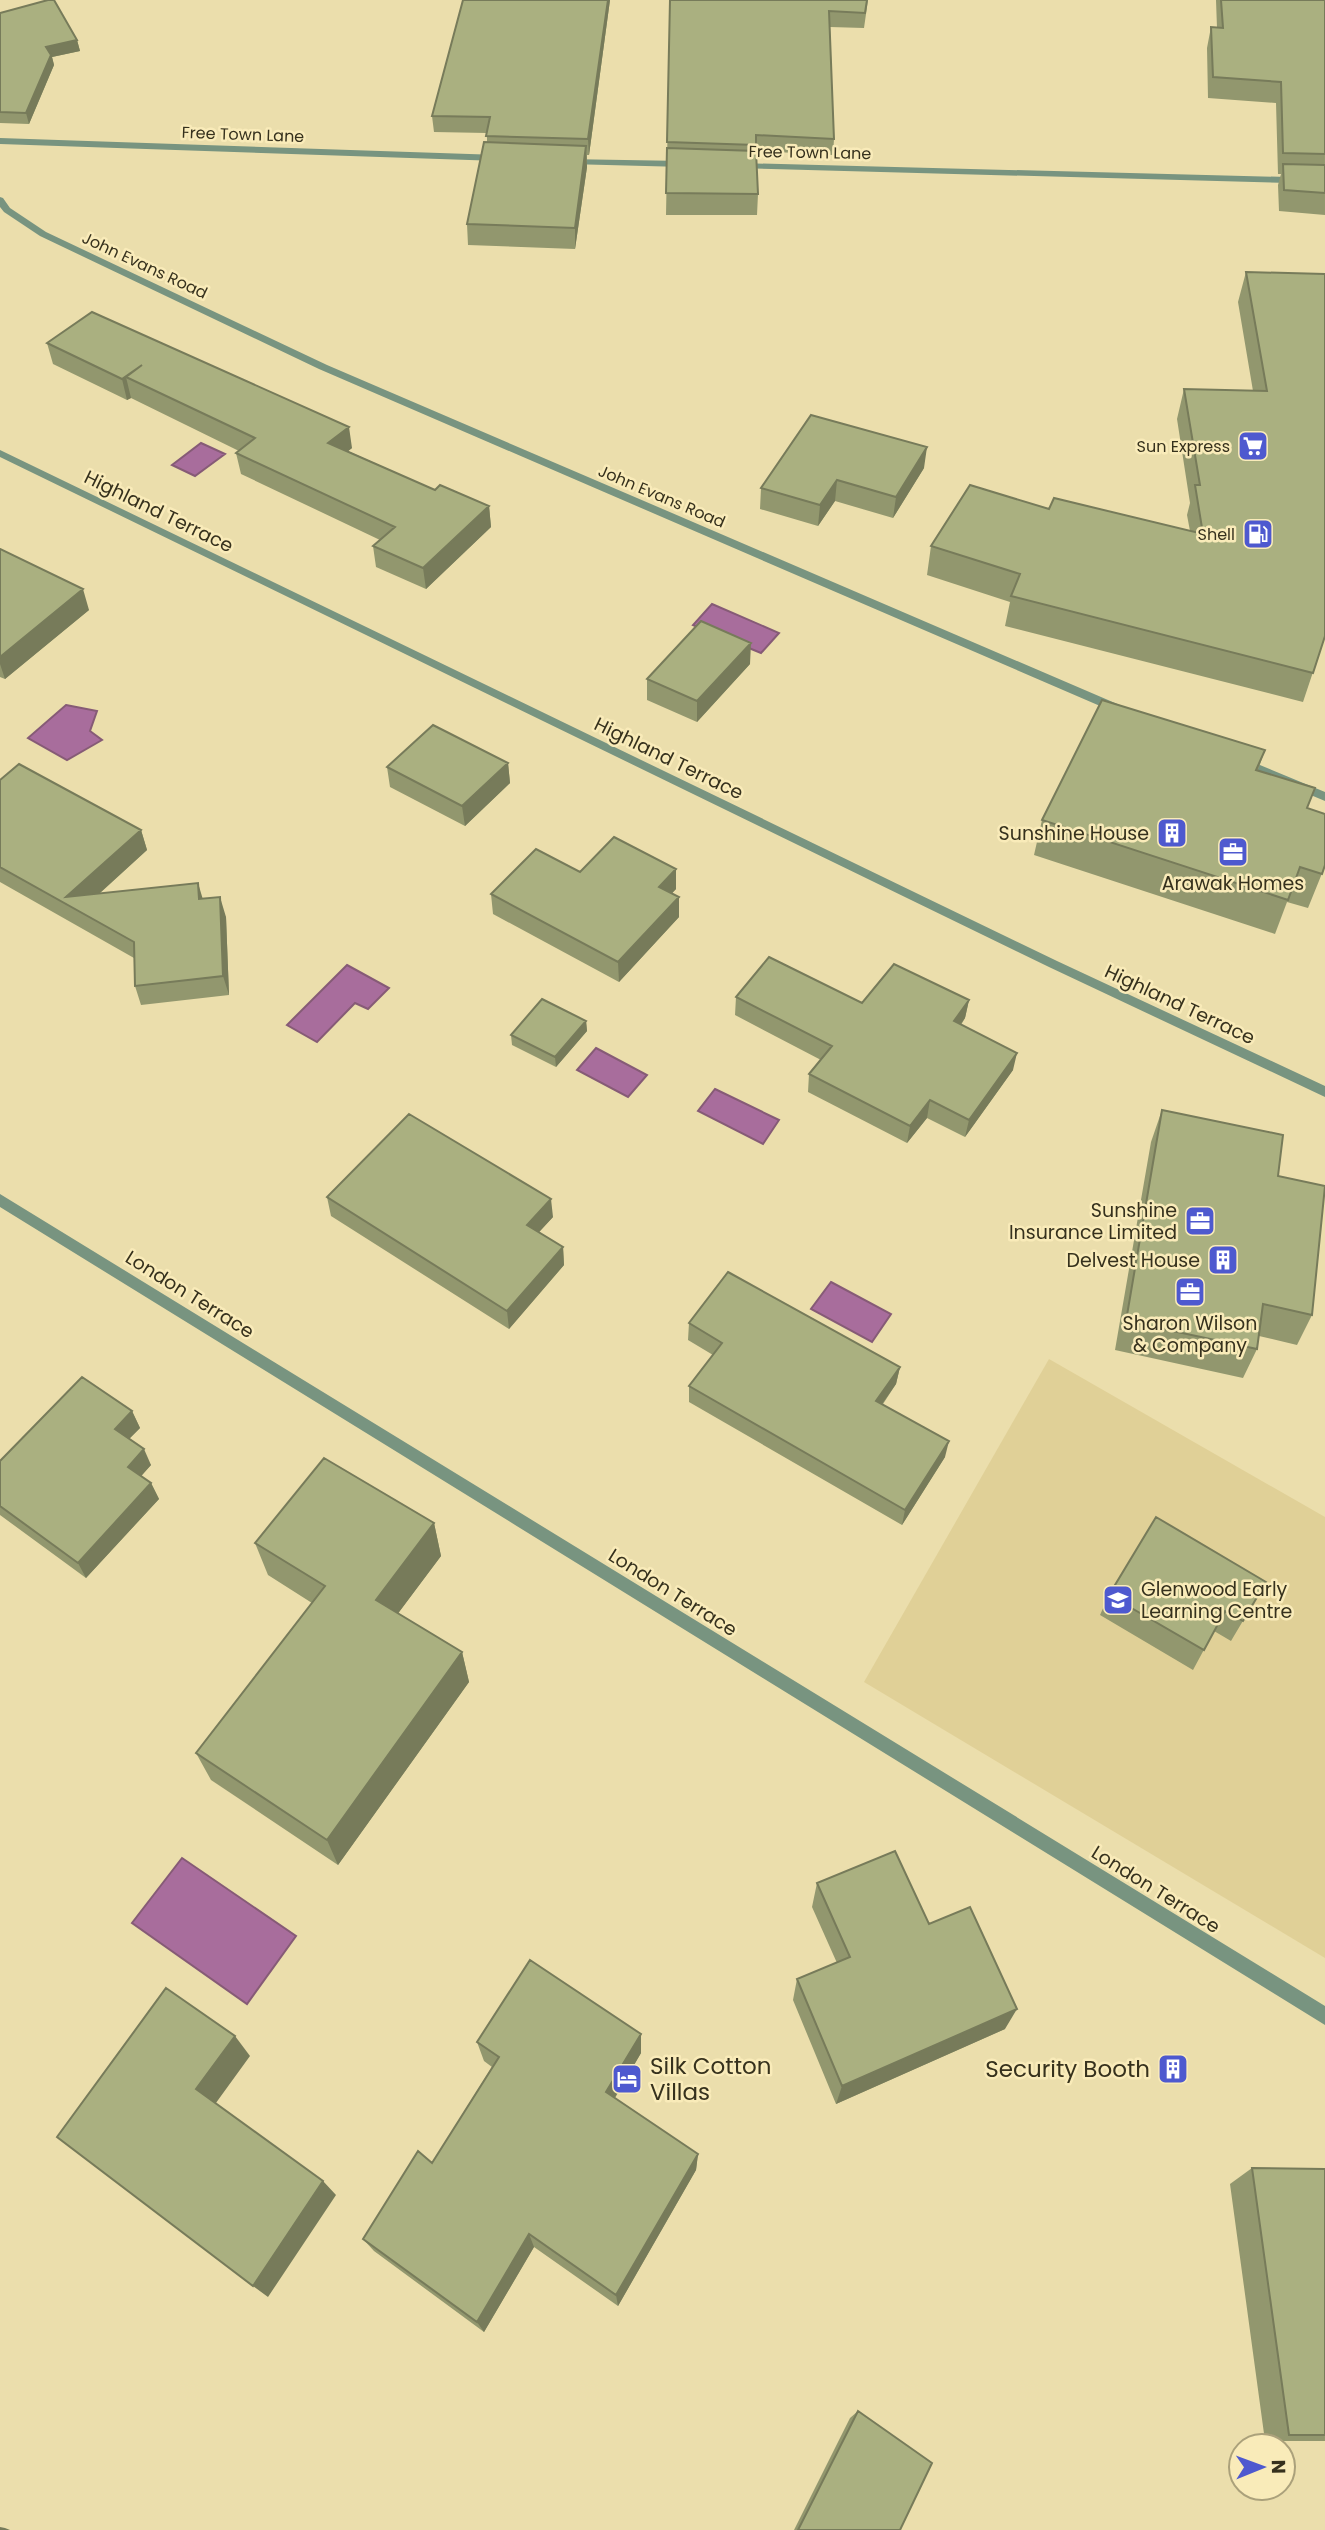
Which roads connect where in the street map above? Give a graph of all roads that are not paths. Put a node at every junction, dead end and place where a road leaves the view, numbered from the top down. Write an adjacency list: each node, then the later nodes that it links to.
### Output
1 (0, 141): 2 (street, Free Town Lane)
2 (508, 159)
3 (563, 160): 4 (street)
4 (695, 165)
5 (729, 166): 6 (street, Free Town Lane)
6 (1325, 181)
7 (0, 200): 9 (street, John Evans Road)
8 (0, 453): 12 (street, Highland Terrace)
9 (1133, 715)
10 (1236, 759): 11 (street)
11 (1325, 797)
12 (1325, 1092)
13 (0, 1200): 14 (street, London Terrace)
14 (1325, 2016)

